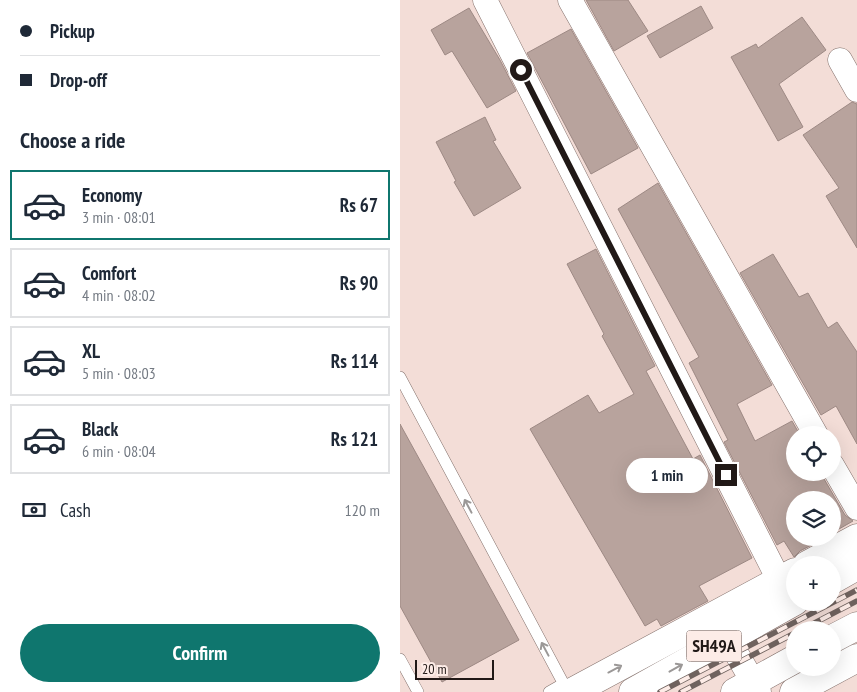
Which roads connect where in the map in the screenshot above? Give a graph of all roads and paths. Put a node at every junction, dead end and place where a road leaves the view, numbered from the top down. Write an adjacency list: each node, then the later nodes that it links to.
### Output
1 (485, 0): 13 (street)
2 (570, 0): 6 (street)
3 (840, 60): 4 (street)
4 (857, 90)
5 (400, 377): 22 (lane, one-way to 5)
6 (811, 426)
7 (841, 480): 8 (street)
8 (857, 508)
9 (857, 538): 10 (street)
10 (824, 556)
11 (857, 566): 12 (street)
12 (841, 575)
13 (786, 576)
14 (786, 586): 22 (street, one-way to 14)
15 (786, 588): 18 (street, SH49A)
16 (857, 626): 17 (street)
17 (841, 634)
18 (728, 639): 23 (street); 26 (street, SH49A, one-way to 18)
19 (857, 658): 27 (street)
20 (400, 659): 24 (lane)
21 (786, 665): 23 (street, SH49A)
22 (568, 689): 25 (lane)
23 (749, 689)
24 (418, 692)
25 (549, 692)
26 (633, 692)
27 (794, 692)

